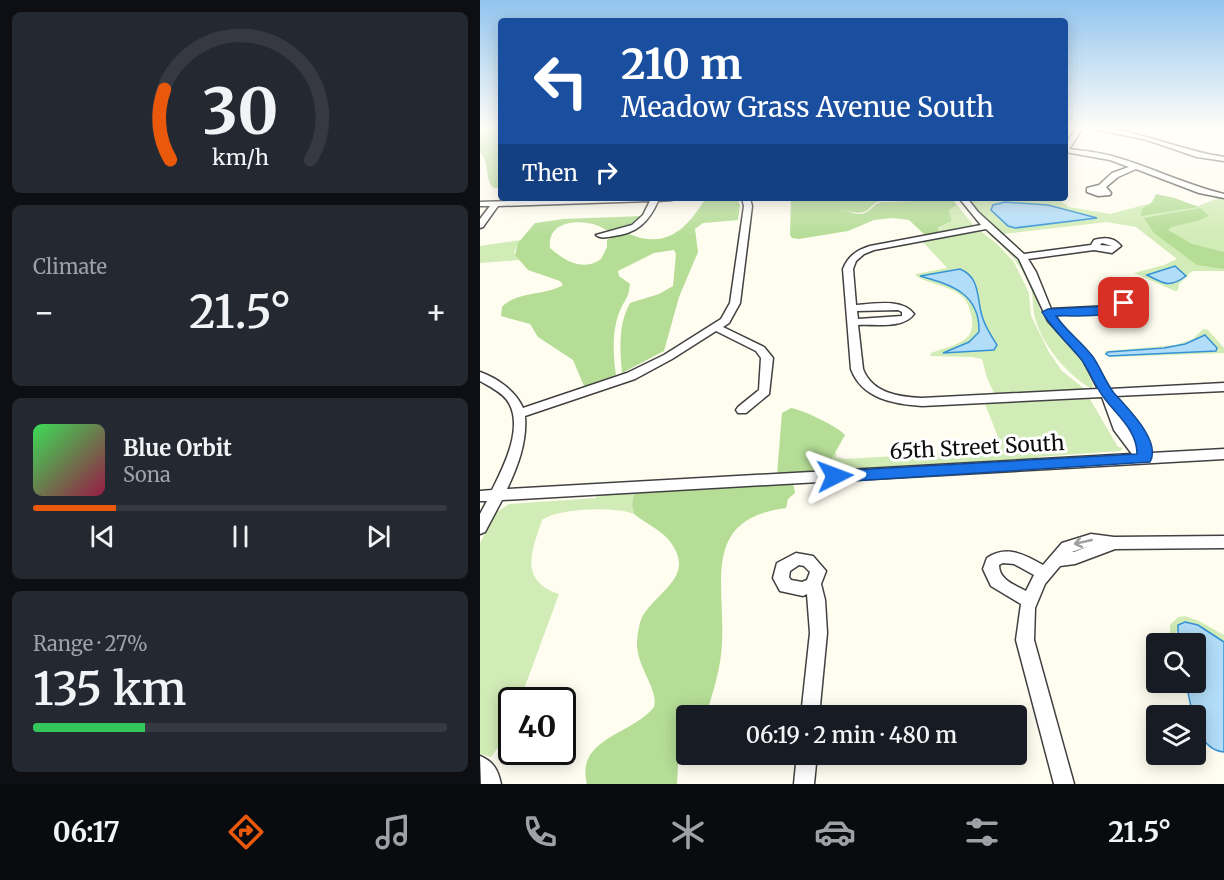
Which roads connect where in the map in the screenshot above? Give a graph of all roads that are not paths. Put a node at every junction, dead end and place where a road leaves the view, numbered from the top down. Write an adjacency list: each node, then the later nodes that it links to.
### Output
1 (1130, 164): 2 (street)
2 (1137, 166): 3 (street); 4 (street)
3 (1102, 187)
4 (1224, 196)
5 (536, 201): 9 (street)
6 (654, 201): 13 (street)
7 (747, 201): 20 (street)
8 (965, 201): 12 (street)
9 (496, 203): 10 (street); 11 (street)
10 (480, 204)
11 (480, 225)
12 (988, 226): 15 (street); 16 (street)
13 (600, 235)
14 (1094, 247): 15 (street)
15 (1021, 257): 18 (street)
16 (852, 308): 19 (street); 19 (street)
17 (1113, 309): 18 (street)
18 (1048, 312): 23 (street)
19 (853, 322): 23 (street)
20 (716, 327): 24 (street); 25 (street)
21 (480, 376): 25 (street)
22 (1224, 387): 23 (street)
23 (1107, 393): 27 (street)
24 (742, 411)
25 (519, 414): 28 (street)
26 (1224, 454): 27 (street, 65th Street South)
27 (1145, 459): 28 (street, 65th Street South)
28 (495, 495): 29 (street, 65th Street South); 30 (street)
29 (480, 496)
30 (480, 528)
31 (1224, 542): 32 (street)
32 (1044, 573): 34 (street); 34 (street)
33 (813, 584): 35 (street)
34 (1029, 600): 40 (street)
35 (811, 705)
36 (806, 765): 39 (street)
37 (480, 766): 38 (street)
38 (491, 784)
39 (804, 784)
40 (1064, 784)

